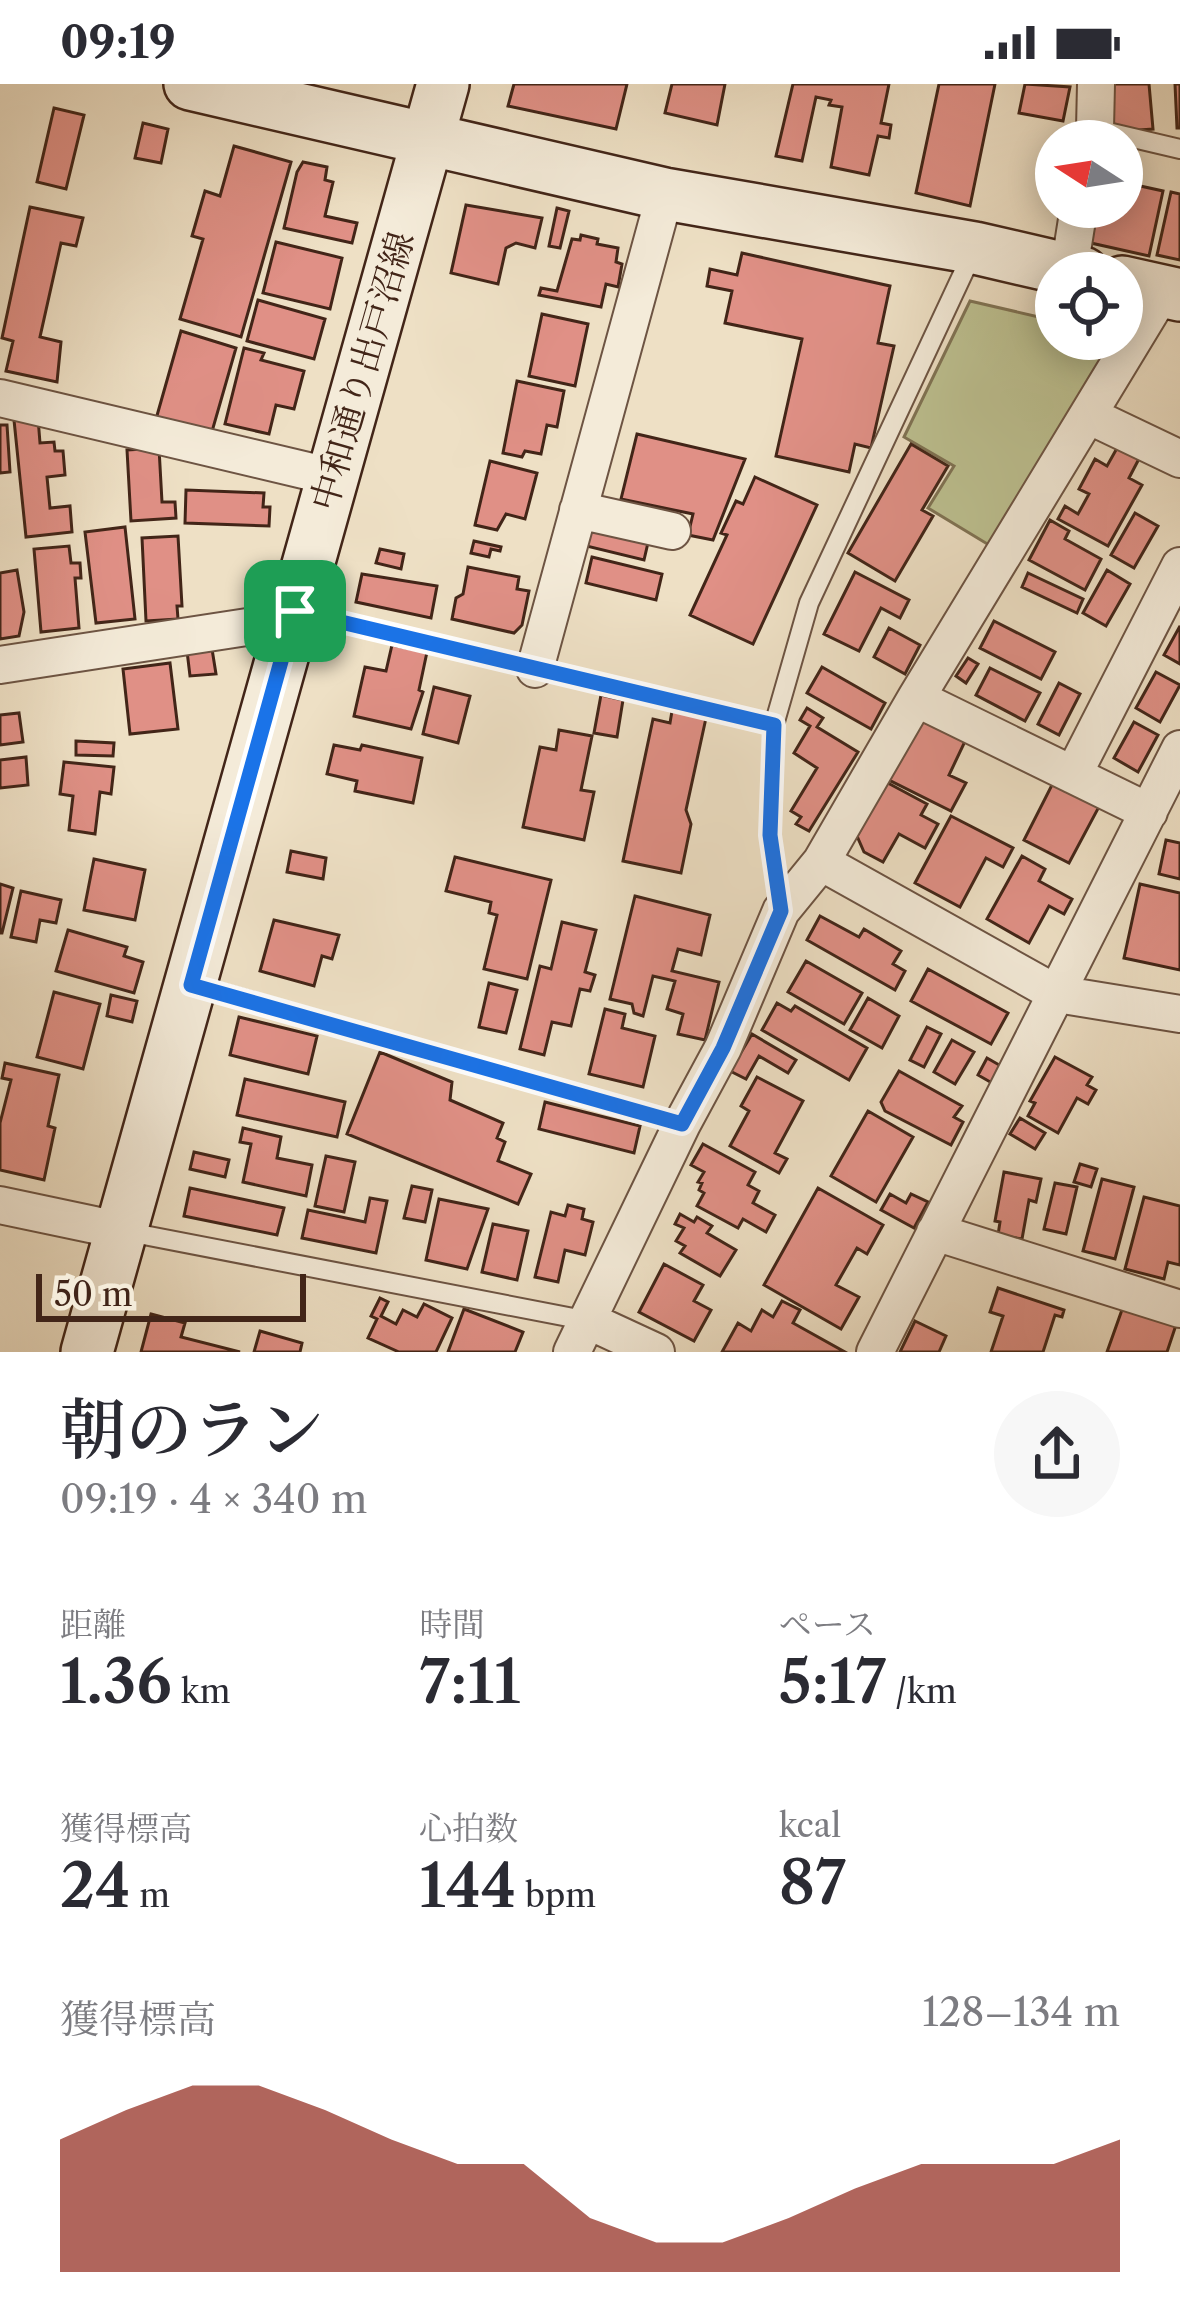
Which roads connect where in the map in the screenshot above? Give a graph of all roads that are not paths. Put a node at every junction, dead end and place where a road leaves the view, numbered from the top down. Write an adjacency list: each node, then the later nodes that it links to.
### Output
1 (190, 84): 5 (street)
2 (443, 84): 5 (street, 中和通り出戸沼線)
3 (1096, 84): 4 (street)
4 (1094, 120)
5 (427, 140): 8 (street); 15 (street, 中和通り出戸沼線)
6 (1143, 143): 7 (lane)
7 (1180, 149)
8 (665, 194): 9 (street); 16 (street)
9 (975, 248): 10 (street); 23 (lane)
10 (1035, 262)
11 (1155, 290): 13 (street)
12 (0, 398): 15 (street)
13 (1090, 416): 14 (street); 22 (street)
14 (1180, 459)
15 (333, 477): 19 (street, 中和通り出戸沼線)
16 (578, 510): 17 (street); 21 (street)
17 (672, 531)
18 (1180, 566): 25 (street)
19 (295, 611): 20 (street); 21 (lane); 29 (street, 中和通り出戸沼線)
20 (0, 664)
21 (535, 669): 23 (lane)
22 (916, 698): 25 (street); 27 (street)
23 (774, 725): 28 (lane)
24 (1180, 749): 26 (street)
25 (1073, 775): 26 (street)
26 (1149, 812): 30 (street)
27 (821, 862): 28 (street); 30 (street)
28 (781, 911): 32 (street)
29 (191, 985): 32 (lane); 34 (street, 中和通り出戸沼線)
30 (1058, 994): 31 (street); 35 (street)
31 (1180, 1014)
32 (682, 1124): 37 (street)
33 (0, 1205): 34 (street)
34 (123, 1231): 37 (lane); 38 (street, 中和通り出戸沼線)
35 (935, 1232): 36 (street); 40 (street)
36 (1180, 1309)
37 (581, 1336): 39 (street)
38 (87, 1352)
39 (656, 1352)
40 (875, 1352)

